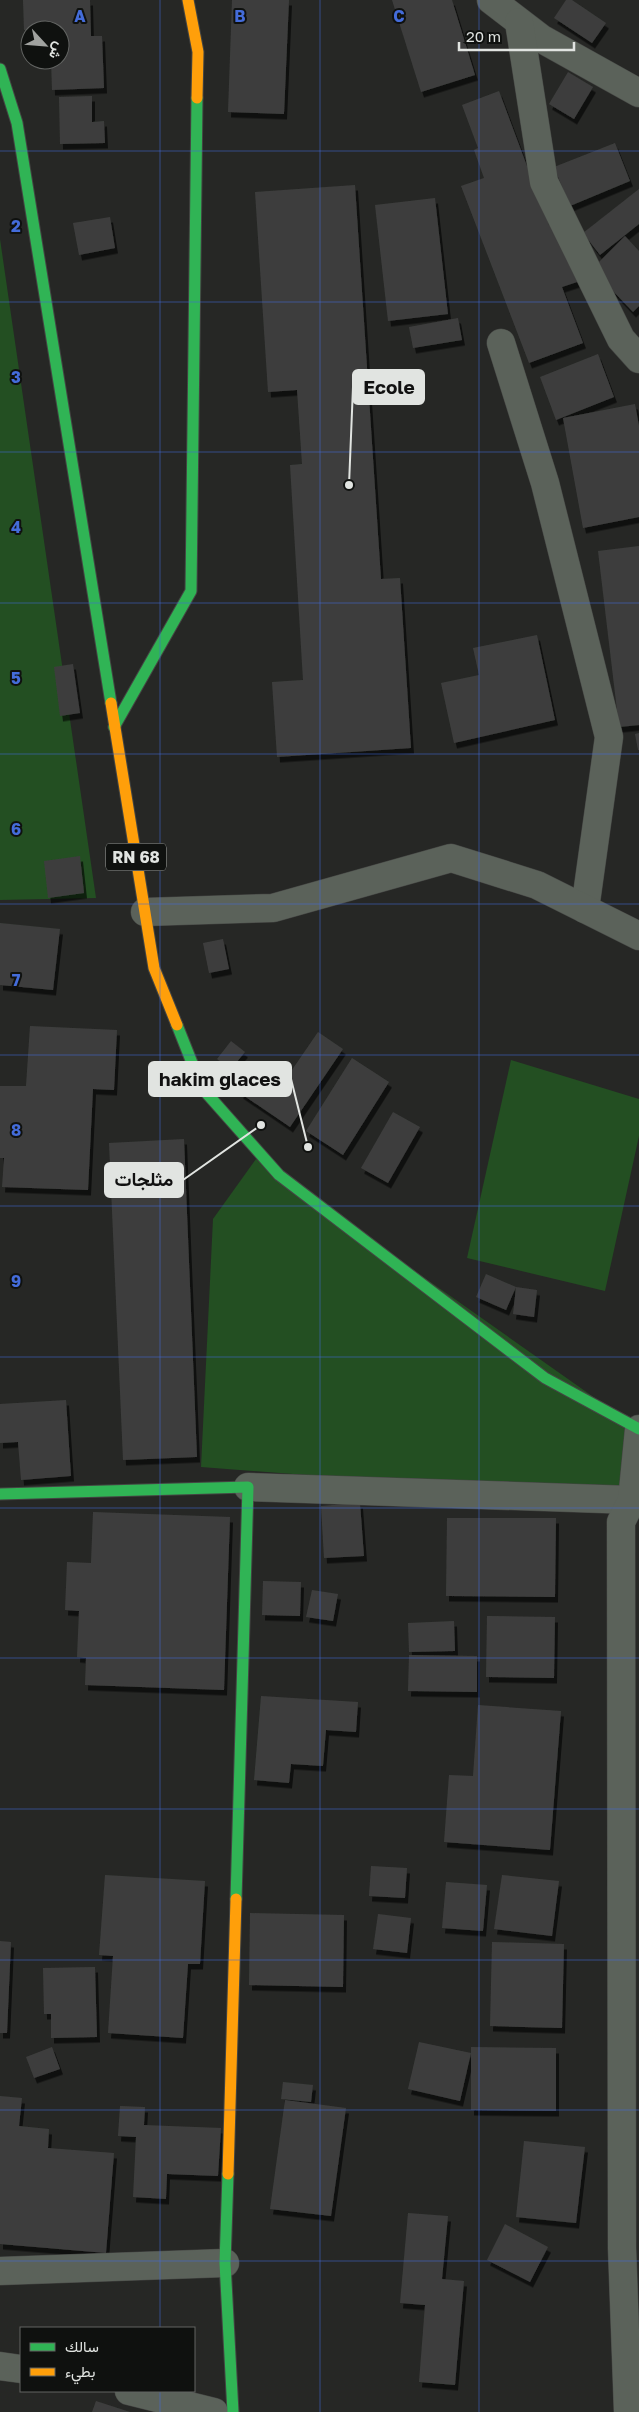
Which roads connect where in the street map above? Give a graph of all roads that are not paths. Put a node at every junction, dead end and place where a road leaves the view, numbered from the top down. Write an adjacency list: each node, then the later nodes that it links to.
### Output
1 (188, 0): 8 (street)
2 (491, 0): 3 (street)
3 (519, 22): 5 (street); 7 (street)
4 (0, 69): 8 (street, RN 68)
5 (639, 93)
6 (501, 343): 9 (street)
7 (639, 359)
8 (114, 727): 10 (street, RN 68)
9 (585, 909): 10 (street); 11 (street)
10 (145, 912): 12 (street, RN 68)
11 (639, 936)
12 (639, 1429): 15 (street)
13 (248, 1486): 14 (street); 15 (street); 17 (street)
14 (0, 1494)
15 (632, 1500): 16 (street)
16 (630, 2248): 24 (street)
17 (224, 2263): 18 (street); 23 (street)
18 (0, 2272)
19 (0, 2366): 20 (street)
20 (20, 2369)
21 (133, 2392): 22 (street)
22 (214, 2412)
23 (233, 2412)
24 (628, 2412)

